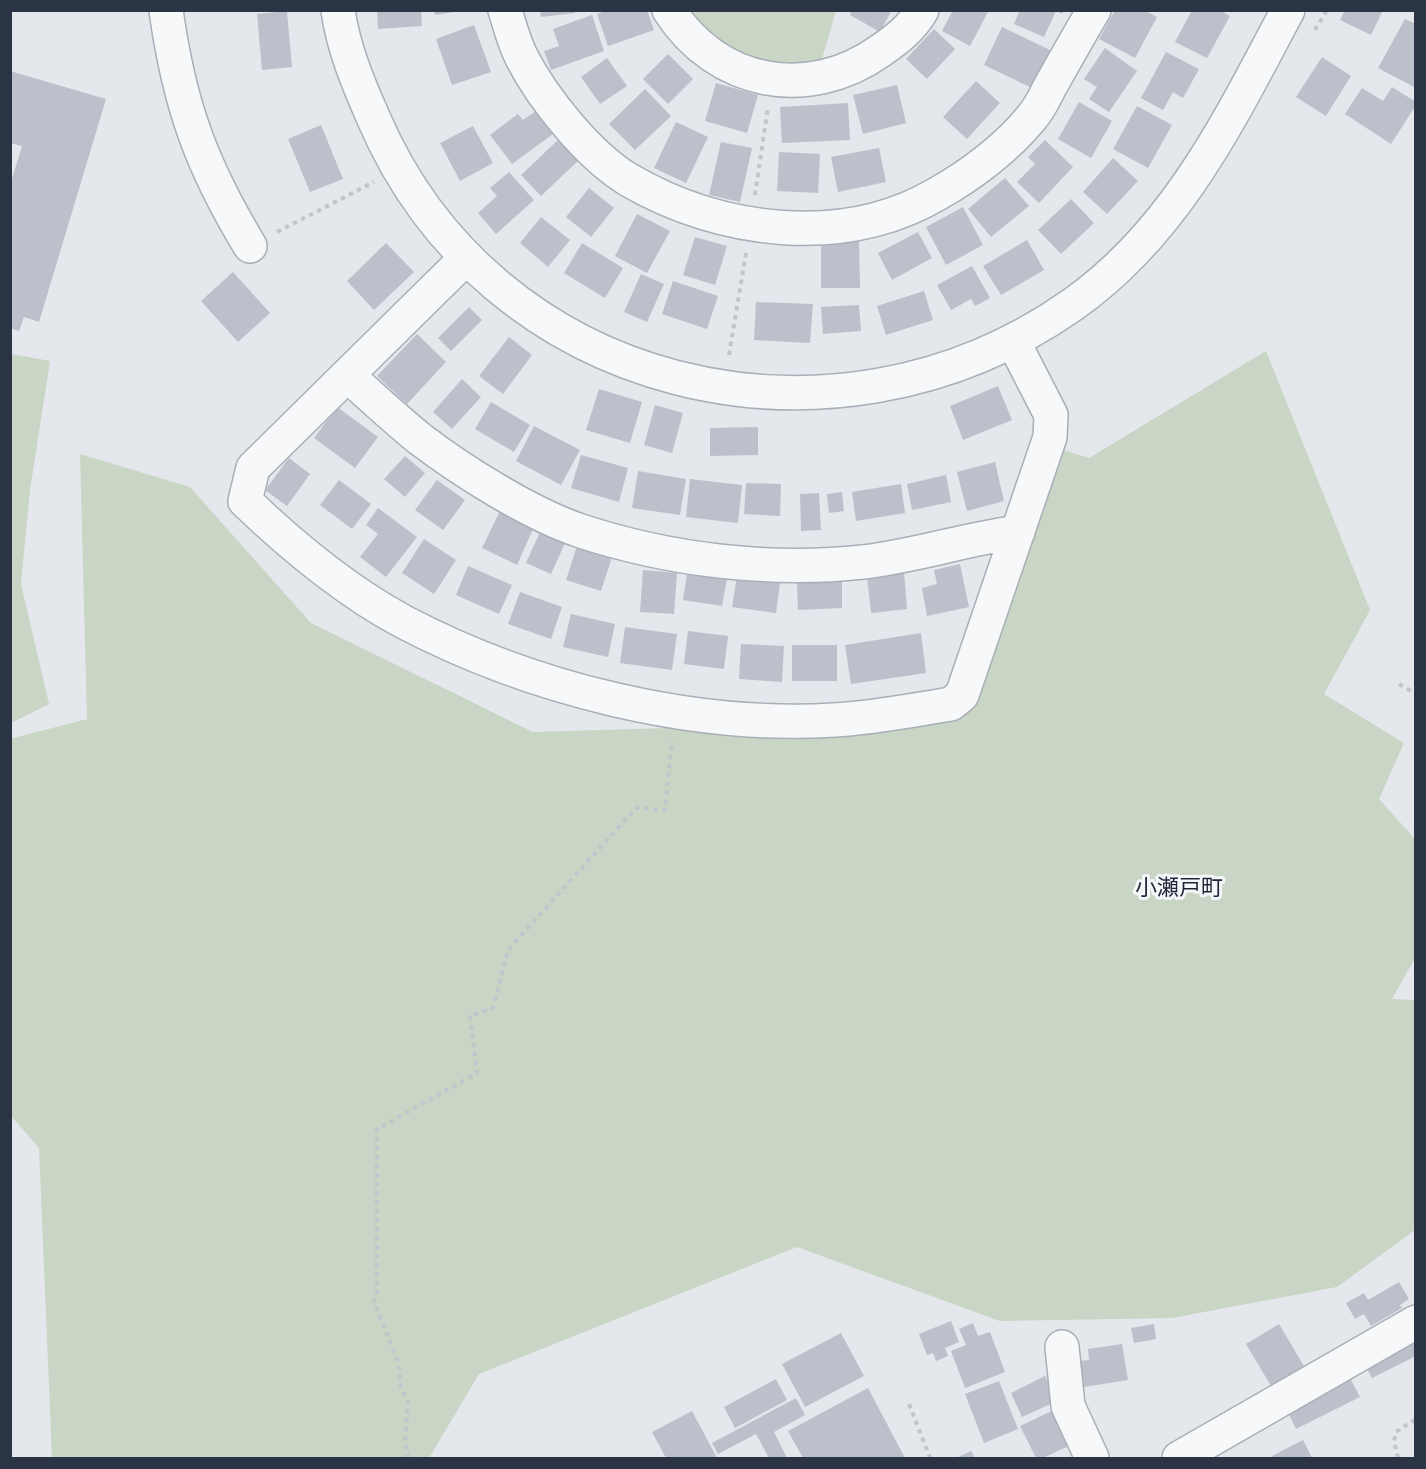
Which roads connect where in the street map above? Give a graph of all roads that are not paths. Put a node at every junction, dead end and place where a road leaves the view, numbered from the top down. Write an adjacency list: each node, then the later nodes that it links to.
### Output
1 (166, 10): 8 (street)
2 (338, 10): 9 (street)
3 (505, 10): 6 (street)
4 (669, 10): 5 (street)
5 (922, 10)
6 (1094, 10)
7 (1288, 10): 10 (street)
8 (250, 246)
9 (466, 258): 10 (street); 11 (street)
10 (1013, 341): 12 (street)
11 (348, 376): 12 (street); 12 (street)
12 (1018, 532)
13 (1416, 1322): 16 (street)
14 (1062, 1347): 15 (street)
15 (1092, 1458)
16 (1179, 1458)

